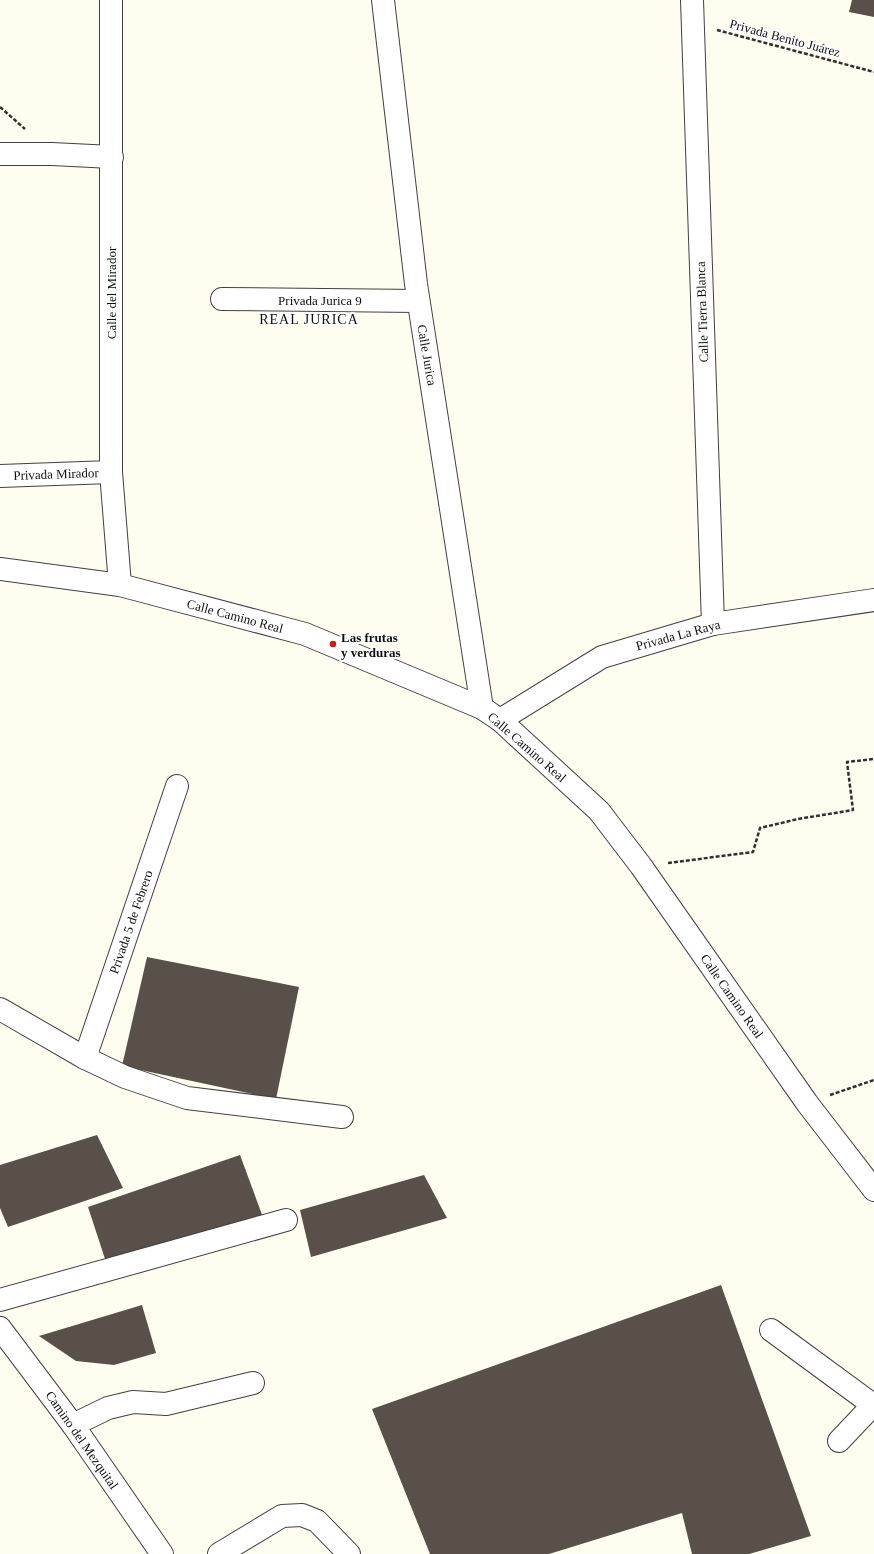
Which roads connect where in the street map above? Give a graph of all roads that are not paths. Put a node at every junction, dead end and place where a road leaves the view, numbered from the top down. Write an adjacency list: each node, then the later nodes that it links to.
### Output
1 (111, 0): 5 (street, Calle del Mirador)
2 (383, 0): 7 (street, Calle Jurica)
3 (692, 0): 13 (street, Calle Tierra Blanca)
4 (0, 154): 5 (street)
5 (112, 157): 8 (street, Calle del Mirador)
6 (222, 299): 7 (street, Privada Jurica 9)
7 (418, 301): 14 (street, Calle Jurica)
8 (111, 472): 9 (street, Privada Mirador); 11 (street, Calle del Mirador)
9 (0, 476)
10 (0, 569): 11 (street, Calle Camino Real)
11 (120, 585): 14 (street, Calle Camino Real)
12 (874, 600): 13 (street, Privada La Raya)
13 (713, 624): 15 (street, Privada La Raya)
14 (482, 708): 15 (street, Calle Camino Real)
15 (500, 720): 20 (street, Calle Camino Real)
16 (177, 786): 18 (street, Privada 5 de Febrero)
17 (0, 1009): 18 (street)
18 (85, 1058): 19 (street)
19 (342, 1117)
20 (874, 1190)
21 (286, 1220): 22 (street)
22 (0, 1300)
23 (0, 1328): 27 (street, Camino del Mezquital)
24 (770, 1330): 26 (street)
25 (253, 1383): 27 (street)
26 (874, 1405): 28 (street)
27 (73, 1425): 29 (street, Camino del Mezquital)
28 (839, 1441)
29 (162, 1554)
30 (219, 1554): 31 (street)
31 (349, 1554)

